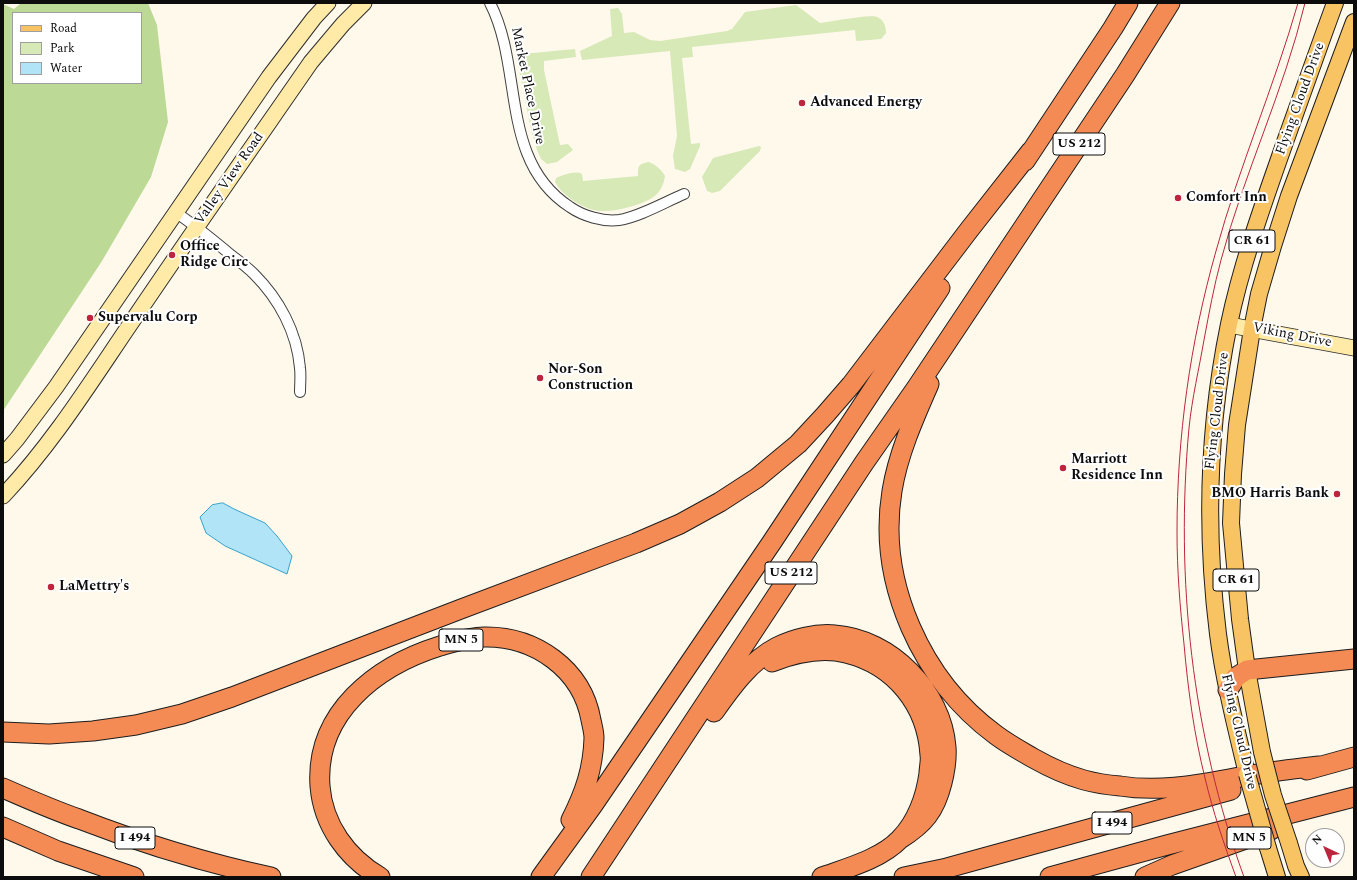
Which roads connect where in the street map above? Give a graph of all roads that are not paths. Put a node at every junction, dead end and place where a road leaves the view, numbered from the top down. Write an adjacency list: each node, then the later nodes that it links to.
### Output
1 (328, 3): 10 (main road, Valley View Road)
2 (364, 3): 11 (main road, Valley View Road)
3 (490, 3): 9 (street, Market Place Drive)
4 (1128, 3): 8 (highway, US 212)
5 (1170, 3): 12 (highway, US 212)
6 (1335, 3): 13 (main road, Flying Cloud Drive / CR 61)
7 (1354, 22): 14 (main road, Flying Cloud Drive / CR 61)
8 (1031, 151): 22 (highway); 30 (highway, US 212)
9 (684, 194)
10 (175, 212): 11 (street); 17 (main road, Valley View Road)
11 (197, 227): 16 (street); 18 (main road, Valley View Road)
12 (985, 283): 24 (highway); 29 (highway, US 212)
13 (1229, 325): 14 (main road, Viking Drive); 21 (main road, Flying Cloud Drive / CR 61)
14 (1252, 328): 15 (main road, Viking Drive); 20 (main road, Flying Cloud Drive / CR 61)
15 (1354, 348)
16 (300, 392)
17 (3, 455)
18 (3, 496)
19 (1354, 659): 20 (highway)
20 (1247, 670): 21 (highway); 40 (main road, Flying Cloud Drive / CR 61, bridge)
21 (1228, 690): 28 (main road, Flying Cloud Drive / CR 61, bridge)
22 (3, 732)
23 (1354, 757): 24 (highway, I 494)
24 (1319, 766): 35 (highway, I 494)
25 (3, 788): 32 (highway, I 494)
26 (1354, 798): 36 (highway, I 494); 37 (highway, MN 5)
27 (3, 827): 31 (highway, I 494)
28 (1268, 848): 38 (main road); 39 (main road, Flying Cloud Drive / CR 61)
29 (596, 870): 34 (highway)
30 (543, 875): 33 (highway, MN 5)
31 (134, 877)
32 (271, 877)
33 (380, 877)
34 (822, 877)
35 (904, 877)
36 (1050, 877)
37 (1145, 877)
38 (1268, 877)
39 (1277, 877)
40 (1301, 877)

